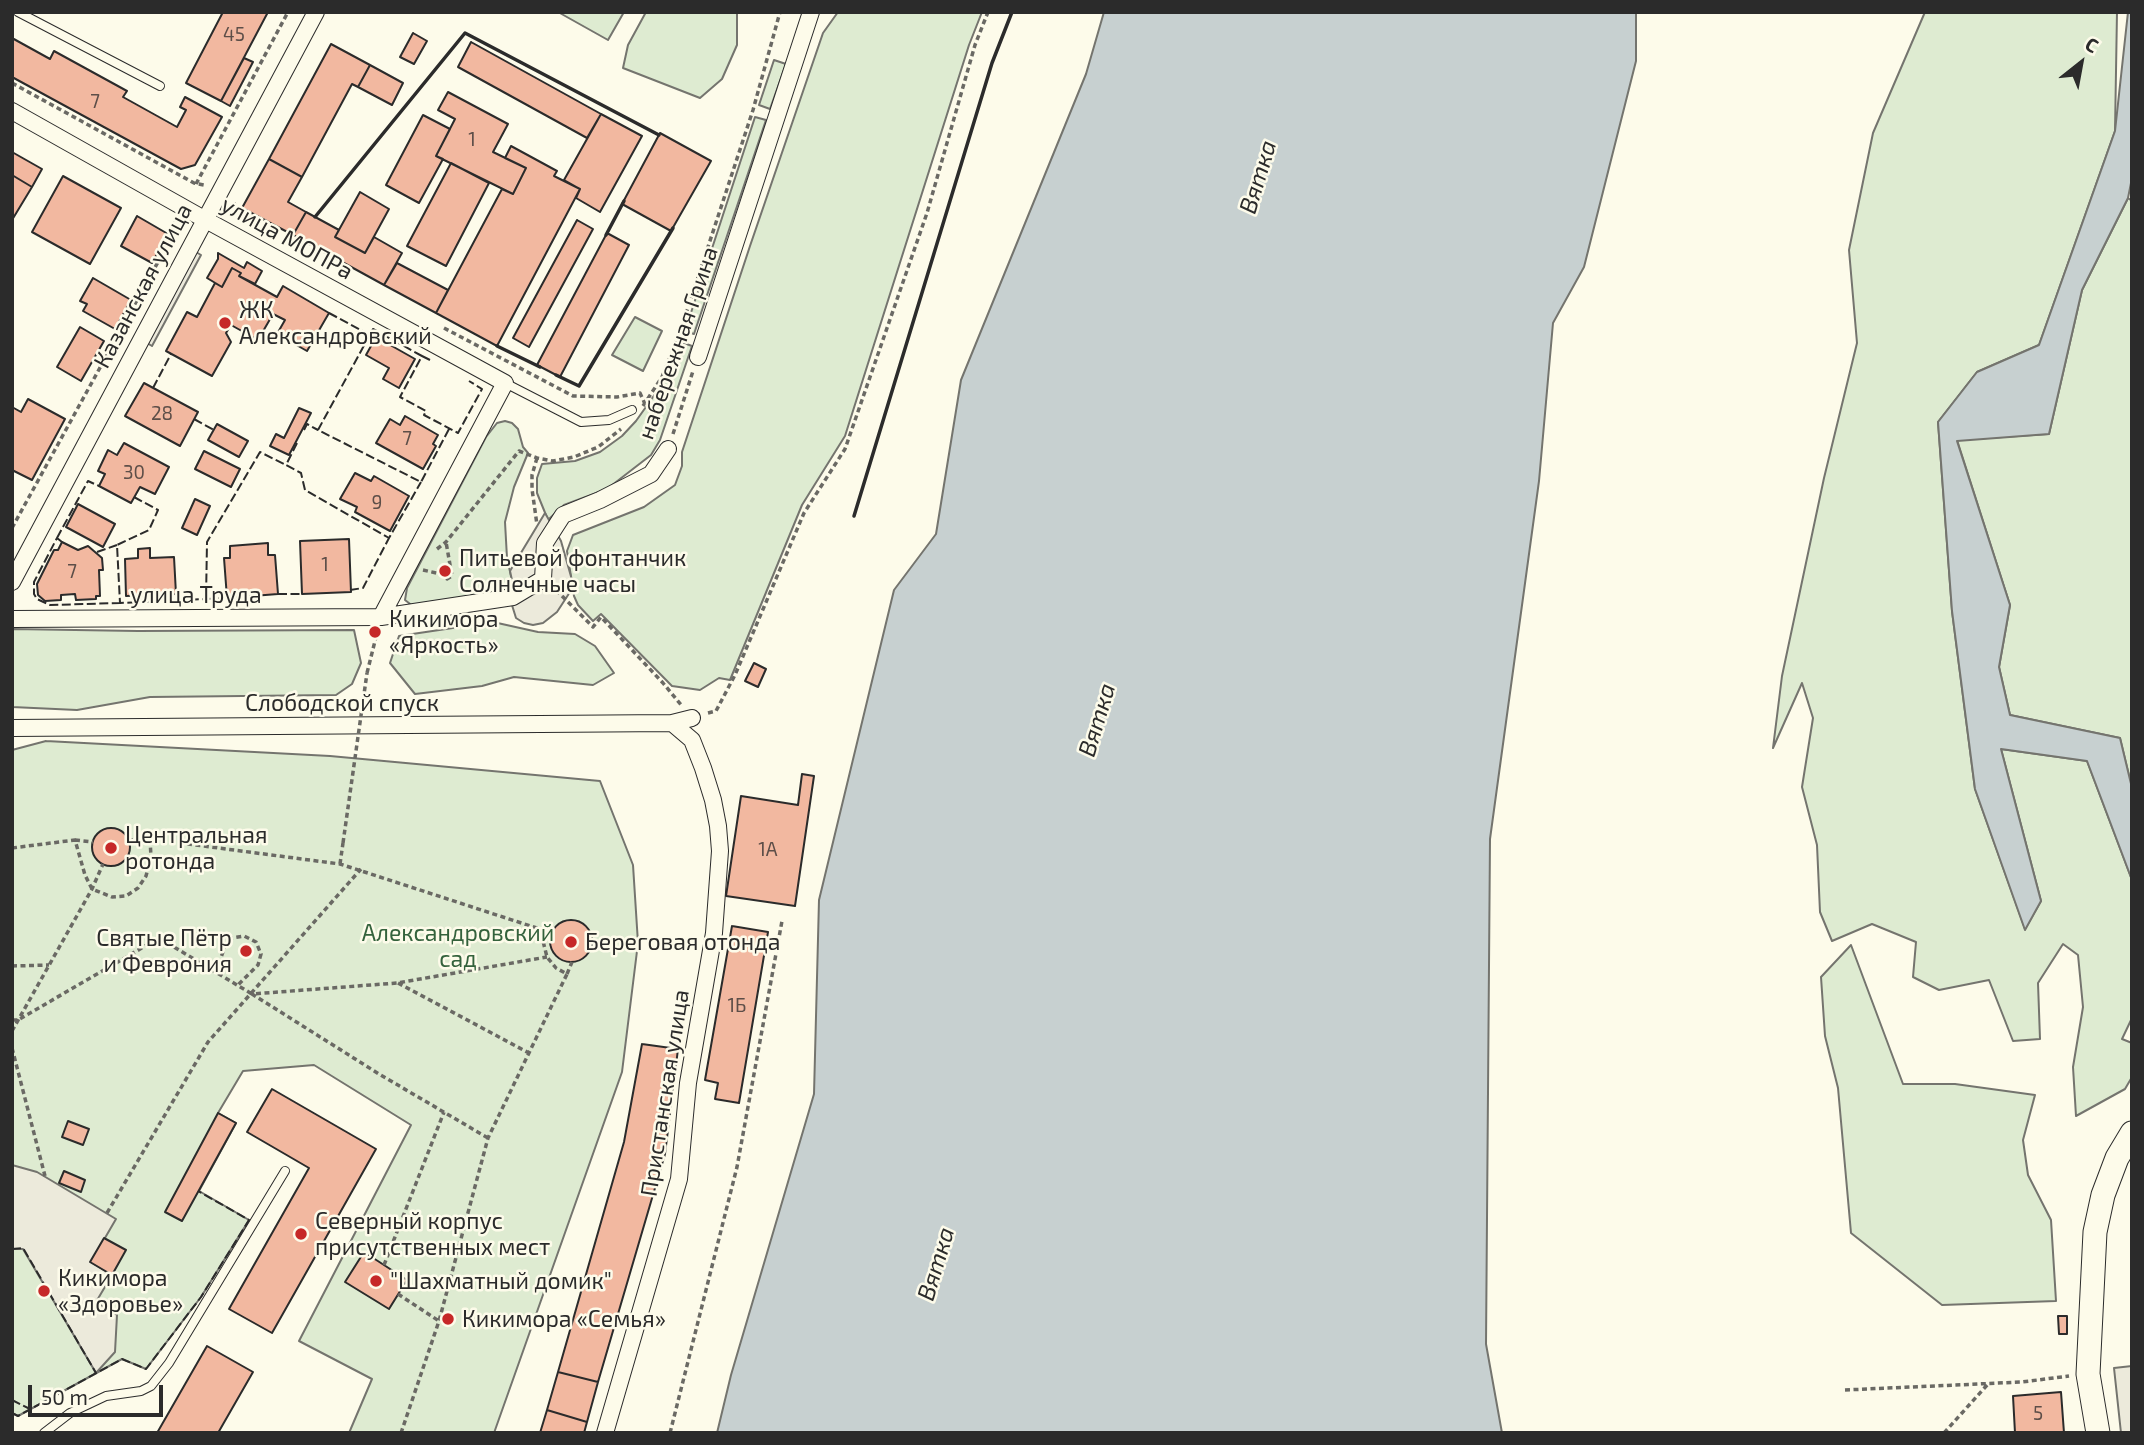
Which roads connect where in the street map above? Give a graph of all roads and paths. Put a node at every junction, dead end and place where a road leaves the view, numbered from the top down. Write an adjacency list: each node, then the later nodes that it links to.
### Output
1 (18, 12): 8 (lane)
2 (288, 12): 10 (path)
3 (316, 12): 14 (street, Казанская улица)
4 (780, 12): 19 (path)
5 (811, 12): 17 (street, набережная Грина)
6 (988, 12): 35 (path)
7 (12, 82): 10 (path)
8 (160, 86)
9 (12, 111): 14 (street, улица МОПРа)
10 (196, 184): 11 (path)
11 (204, 185)
12 (233, 201): 15 (path)
13 (175, 216): 24 (path)
14 (204, 219): 18 (street, улица МОПРа); 29 (street, Казанская улица)
15 (251, 224)
16 (439, 326): 19 (path)
17 (698, 357): 22 (path, набережная Грина)
18 (505, 383): 20 (lane); 31 (street)
19 (645, 404): 20 (path)
20 (634, 411)
21 (624, 427): 23 (path)
22 (668, 449): 26 (street, набережная Грина)
23 (537, 458): 25 (path); 26 (path)
24 (12, 528)
25 (446, 542): 27 (path); 28 (path)
26 (545, 543): 31 (street)
27 (436, 551)
28 (414, 568)
29 (12, 582)
30 (567, 600): 34 (path)
31 (381, 617): 32 (street, улица Труда)
32 (12, 619)
33 (367, 673): 44 (path, bridge)
34 (663, 683)
35 (716, 710)
36 (692, 718): 37 (street, Слободской спуск)
37 (672, 723): 38 (street, Слободской спуск); 79 (street, Пристанская улица)
38 (12, 728)
39 (150, 839): 41 (path); 44 (path); 47 (path)
40 (75, 840): 42 (path); 43 (path); 47 (path)
41 (128, 840)
42 (93, 842)
43 (12, 848)
44 (340, 863): 46 (path)
45 (103, 864): 47 (path)
46 (362, 869): 49 (path); 59 (path)
47 (92, 889): 53 (path)
48 (782, 921): 80 (path)
49 (546, 930): 50 (path); 51 (path)
50 (551, 933)
51 (547, 957): 56 (path); 57 (path)
52 (572, 962): 56 (path)
53 (50, 965): 54 (path); 61 (path)
54 (12, 967)
55 (216, 971): 58 (path); 58 (path); 61 (path)
56 (567, 974): 64 (path)
57 (397, 983): 59 (path); 64 (path)
58 (238, 985): 59 (path)
59 (252, 994): 65 (path); 70 (path)
60 (12, 1020): 61 (path)
61 (18, 1020): 62 (path)
62 (12, 1031)
63 (12, 1048): 69 (path)
64 (530, 1053): 67 (path)
65 (444, 1112): 67 (path); 71 (path)
66 (2132, 1133): 74 (street)
67 (488, 1138): 73 (path)
68 (285, 1171): 77 (lane)
69 (45, 1176)
70 (107, 1213)
71 (384, 1265)
72 (398, 1294): 73 (path)
73 (439, 1321): 78 (path)
74 (2088, 1374): 75 (path); 82 (street)
75 (1988, 1384): 76 (path); 81 (path)
76 (1845, 1390)
77 (44, 1433)
78 (401, 1433)
79 (605, 1433)
80 (670, 1433)
81 (1944, 1433)
82 (2098, 1433)

